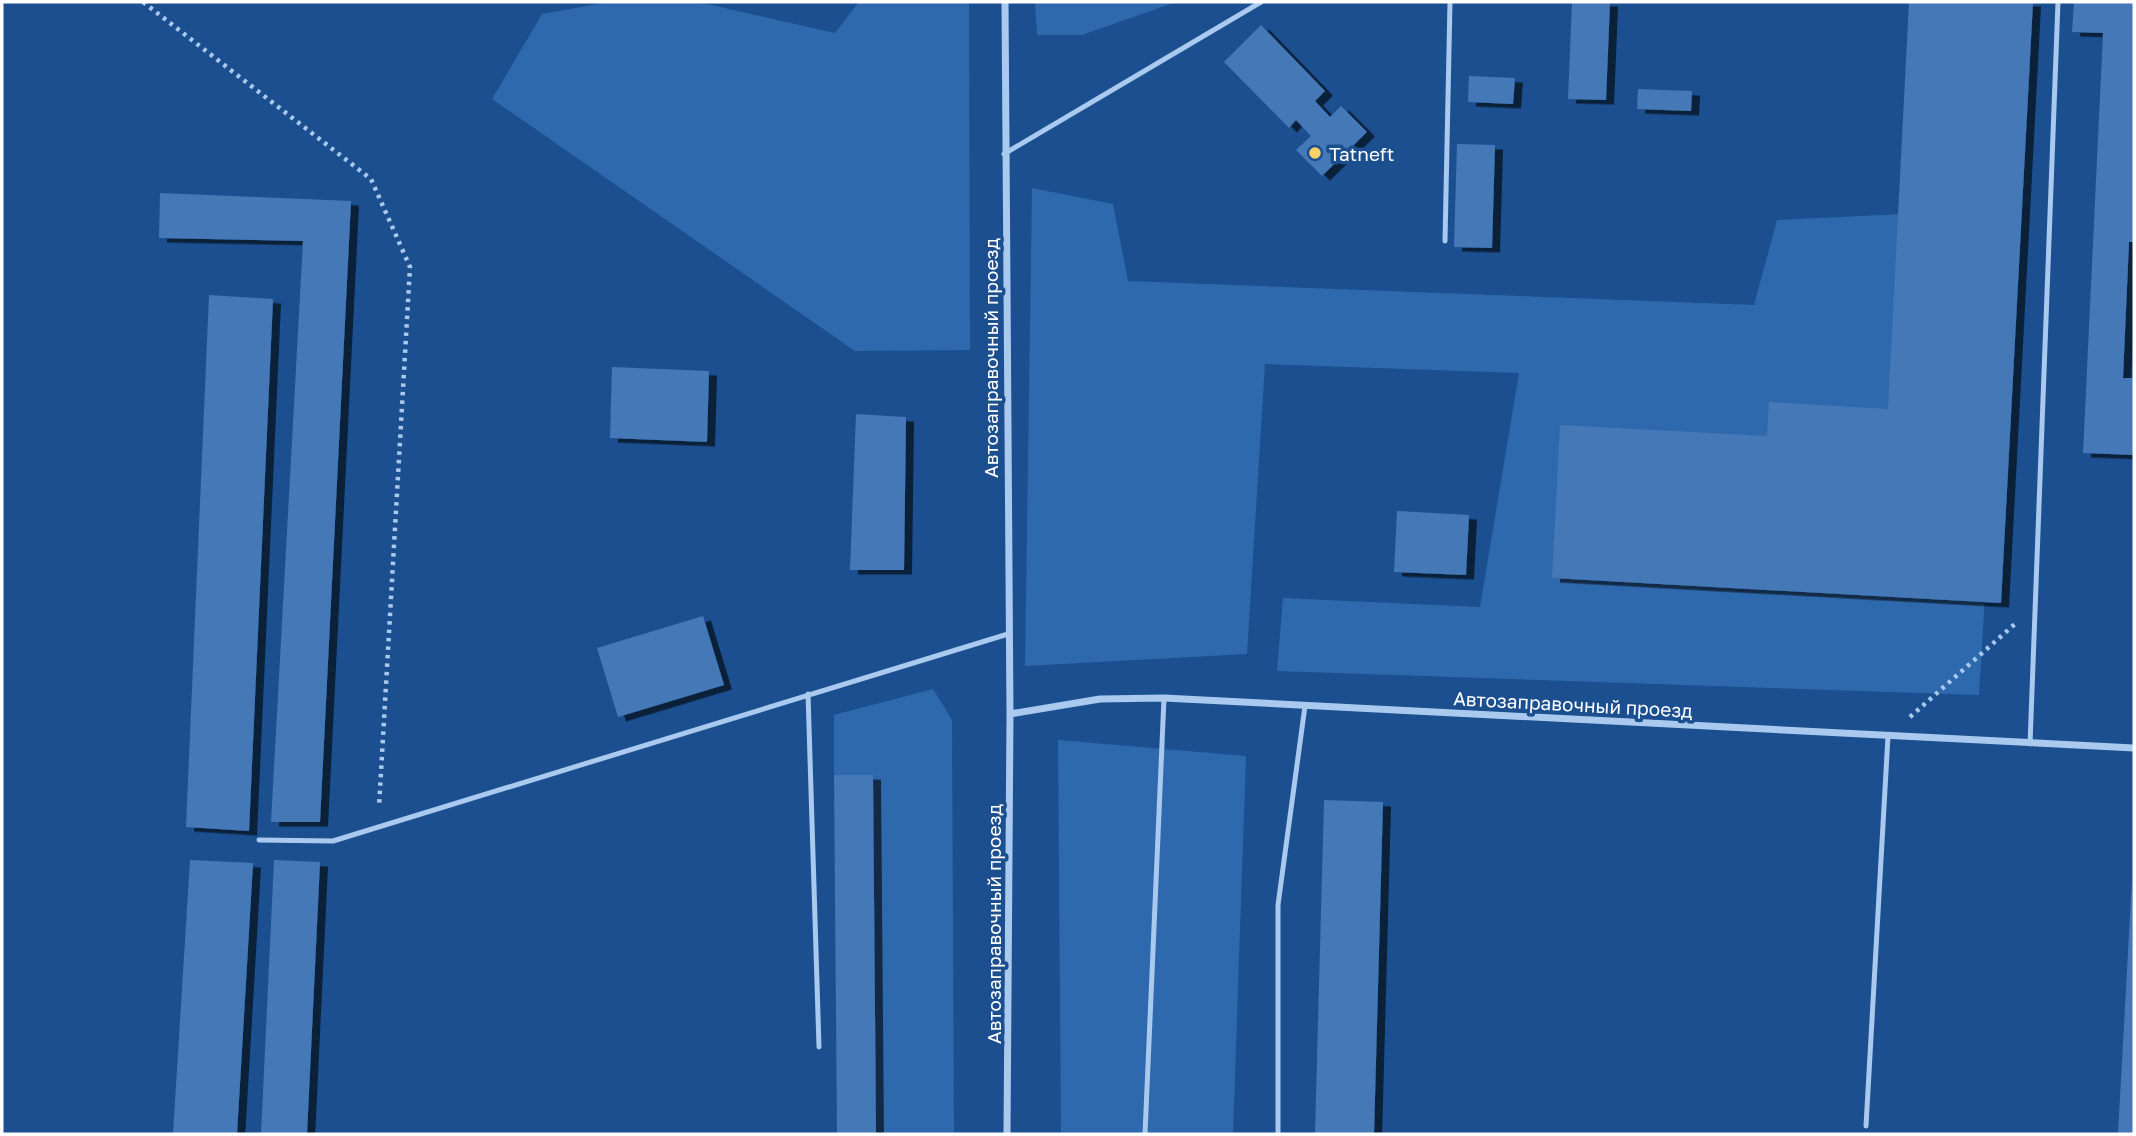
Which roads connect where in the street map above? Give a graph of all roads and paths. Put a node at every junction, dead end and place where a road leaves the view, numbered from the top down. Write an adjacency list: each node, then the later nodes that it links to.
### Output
1 (142, 2): 17 (path)
2 (1004, 2): 6 (street, Автозаправочный проезд)
3 (1261, 2): 6 (lane)
4 (1450, 2): 7 (lane)
5 (2058, 2): 8 (lane)
6 (1004, 154): 9 (street, Автозаправочный проезд)
7 (1446, 241)
8 (2035, 605): 14 (path); 15 (lane)
9 (1007, 634): 10 (lane); 13 (street, Автозаправочный проезд)
10 (808, 694): 17 (lane); 19 (lane)
11 (1164, 698): 12 (street, Автозаправочный проезд); 13 (street, Автозаправочный проезд); 22 (lane)
12 (1305, 706): 14 (street, Автозаправочный проезд); 23 (lane)
13 (1010, 714): 21 (street, Автозаправочный проезд)
14 (1888, 736): 15 (street, Автозаправочный проезд); 20 (lane)
15 (2030, 744): 16 (street, Автозаправочный проезд)
16 (2134, 748)
17 (378, 826): 18 (lane)
18 (259, 841)
19 (820, 1047)
20 (1866, 1126)
21 (1007, 1134)
22 (1146, 1134)
23 (1278, 1134)

